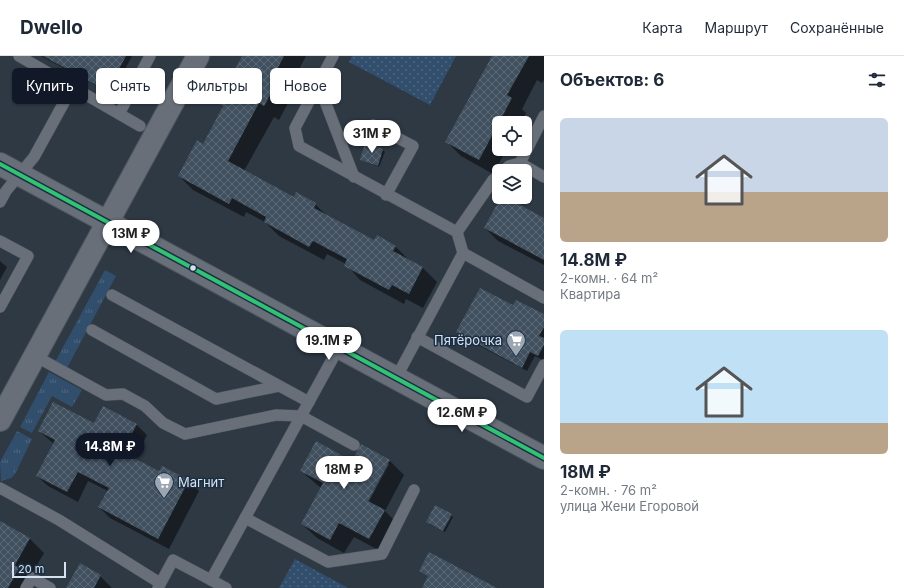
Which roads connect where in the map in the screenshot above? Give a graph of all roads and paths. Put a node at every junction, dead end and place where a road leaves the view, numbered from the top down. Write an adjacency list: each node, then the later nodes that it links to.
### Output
1 (19, 56): 5 (lane)
2 (150, 56): 11 (lane)
3 (198, 56): 24 (street)
4 (333, 56): 6 (lane)
5 (39, 68)
6 (326, 68)
7 (88, 97): 11 (lane)
8 (63, 104): 18 (lane)
9 (307, 104): 20 (lane)
10 (326, 104): 20 (lane)
11 (119, 114): 14 (lane)
12 (544, 116): 15 (lane)
13 (373, 125): 22 (lane)
14 (140, 126)
15 (520, 163): 17 (lane); 19 (lane)
16 (0, 164): 18 (street)
17 (516, 164)
18 (20, 174): 23 (lane); 24 (street)
19 (544, 176)
20 (354, 177): 22 (lane)
21 (492, 181): 25 (lane)
22 (386, 195): 25 (lane)
23 (0, 202)
24 (108, 222): 33 (street); 34 (street)
25 (457, 232): 27 (lane)
26 (0, 241): 30 (lane)
27 (463, 253): 29 (lane); 32 (lane)
28 (112, 295): 37 (lane)
29 (544, 298)
30 (0, 307)
31 (92, 330): 37 (lane)
32 (417, 337): 35 (lane); 36 (lane)
33 (339, 347): 36 (street); 38 (lane)
34 (35, 356): 39 (lane); 40 (street)
35 (544, 365)
36 (396, 378): 42 (street)
37 (279, 386): 38 (lane)
38 (310, 402): 39 (lane)
39 (301, 416): 41 (lane); 45 (lane)
40 (0, 420)
41 (354, 445)
42 (544, 458)
43 (0, 488): 47 (lane)
44 (414, 490): 45 (lane)
45 (245, 518): 46 (lane)
46 (210, 580): 47 (lane); 50 (lane)
47 (159, 585)
48 (26, 588): 49 (lane)
49 (50, 588)
50 (226, 588)

